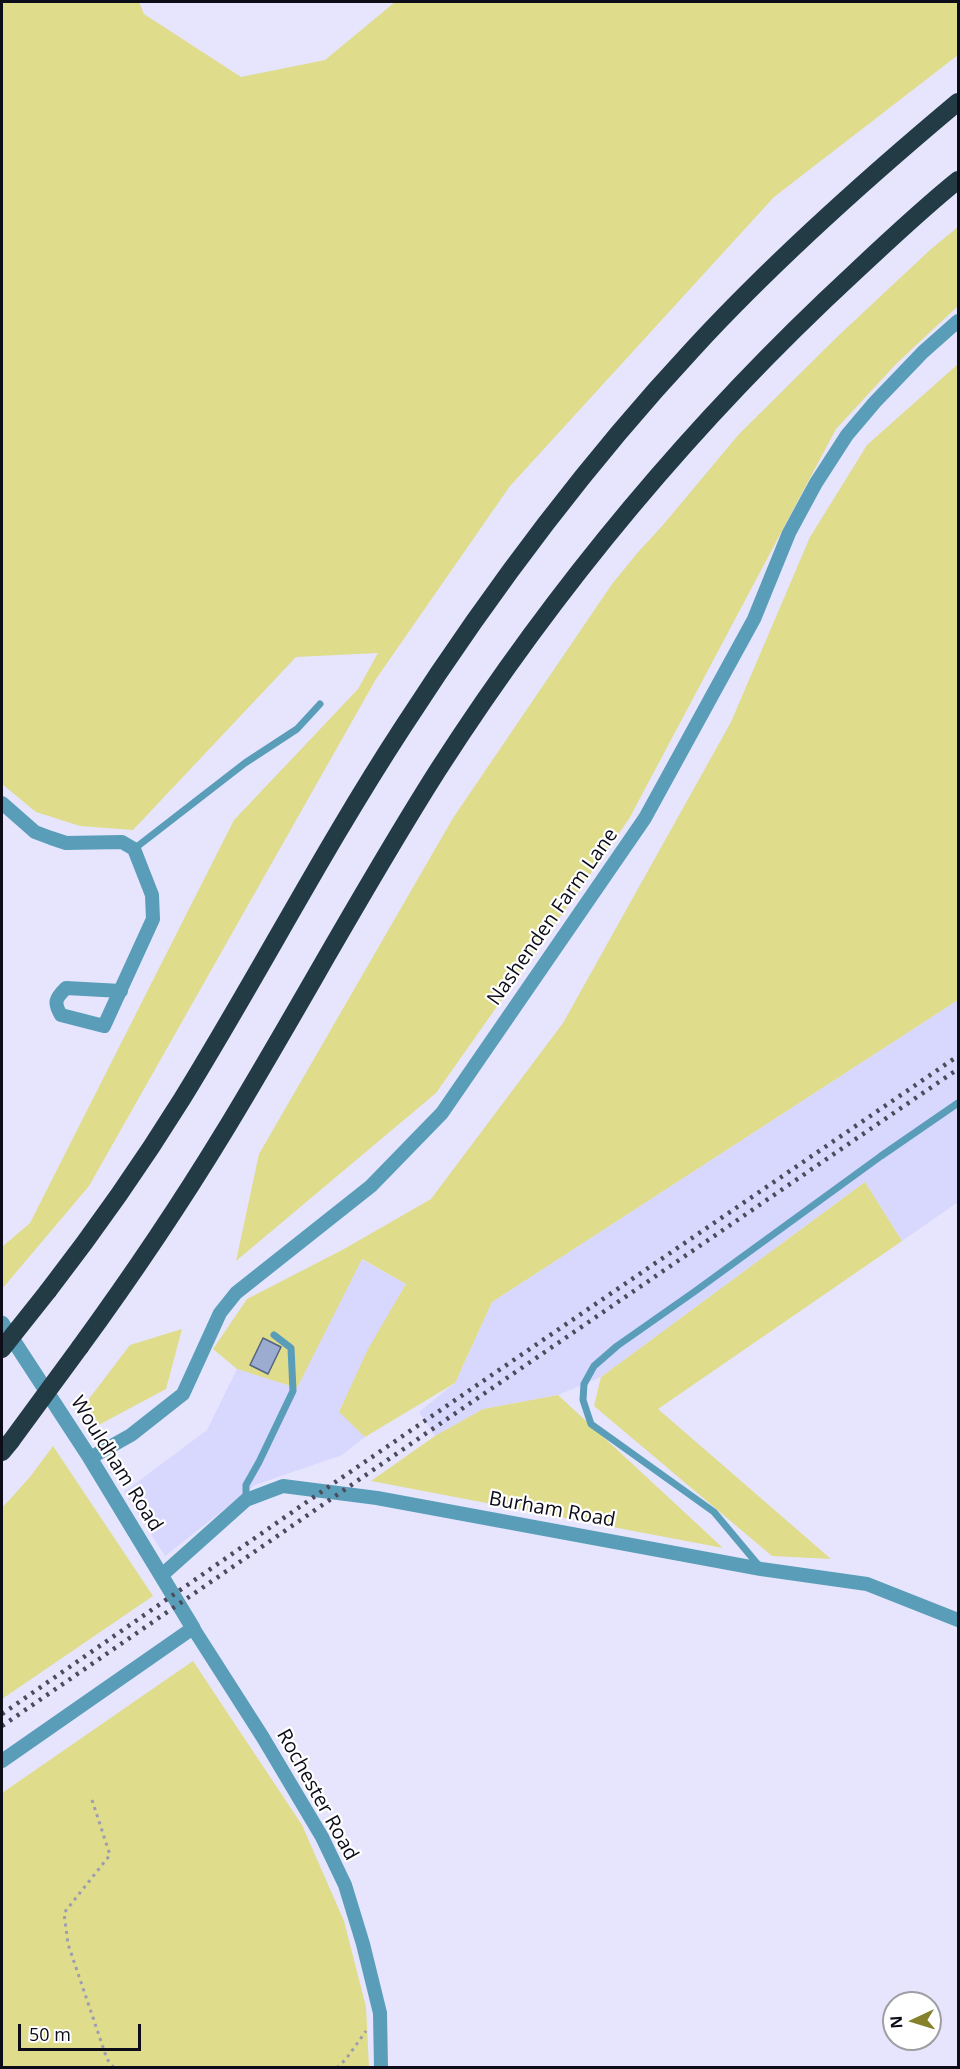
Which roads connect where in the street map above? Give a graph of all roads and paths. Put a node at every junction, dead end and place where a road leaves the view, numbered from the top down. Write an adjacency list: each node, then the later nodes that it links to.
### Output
1 (958, 102): 11 (highway, bridge)
2 (958, 180): 12 (highway, bridge)
3 (958, 321): 13 (street, Nashenden Farm Lane)
4 (320, 704): 6 (lane)
5 (2, 803): 6 (street)
6 (134, 849): 7 (street)
7 (121, 991): 7 (street)
8 (958, 1103): 15 (lane)
9 (2, 1323): 13 (street, Wouldham Road)
10 (274, 1335): 14 (lane)
11 (2, 1349)
12 (7, 1446)
13 (90, 1458): 16 (street, Wouldham Road)
14 (246, 1500): 15 (street, Burham Road); 16 (street, Burham Road)
15 (761, 1569): 17 (street, Burham Road)
16 (162, 1575): 18 (street, Wouldham Road)
17 (958, 1620)
18 (193, 1628): 19 (street); 21 (street, Rochester Road)
19 (2, 1761)
20 (92, 1800): 22 (path)
21 (380, 2013): 23 (path); 24 (street, Rochester Road)
22 (114, 2067)
23 (337, 2067)
24 (381, 2067)

